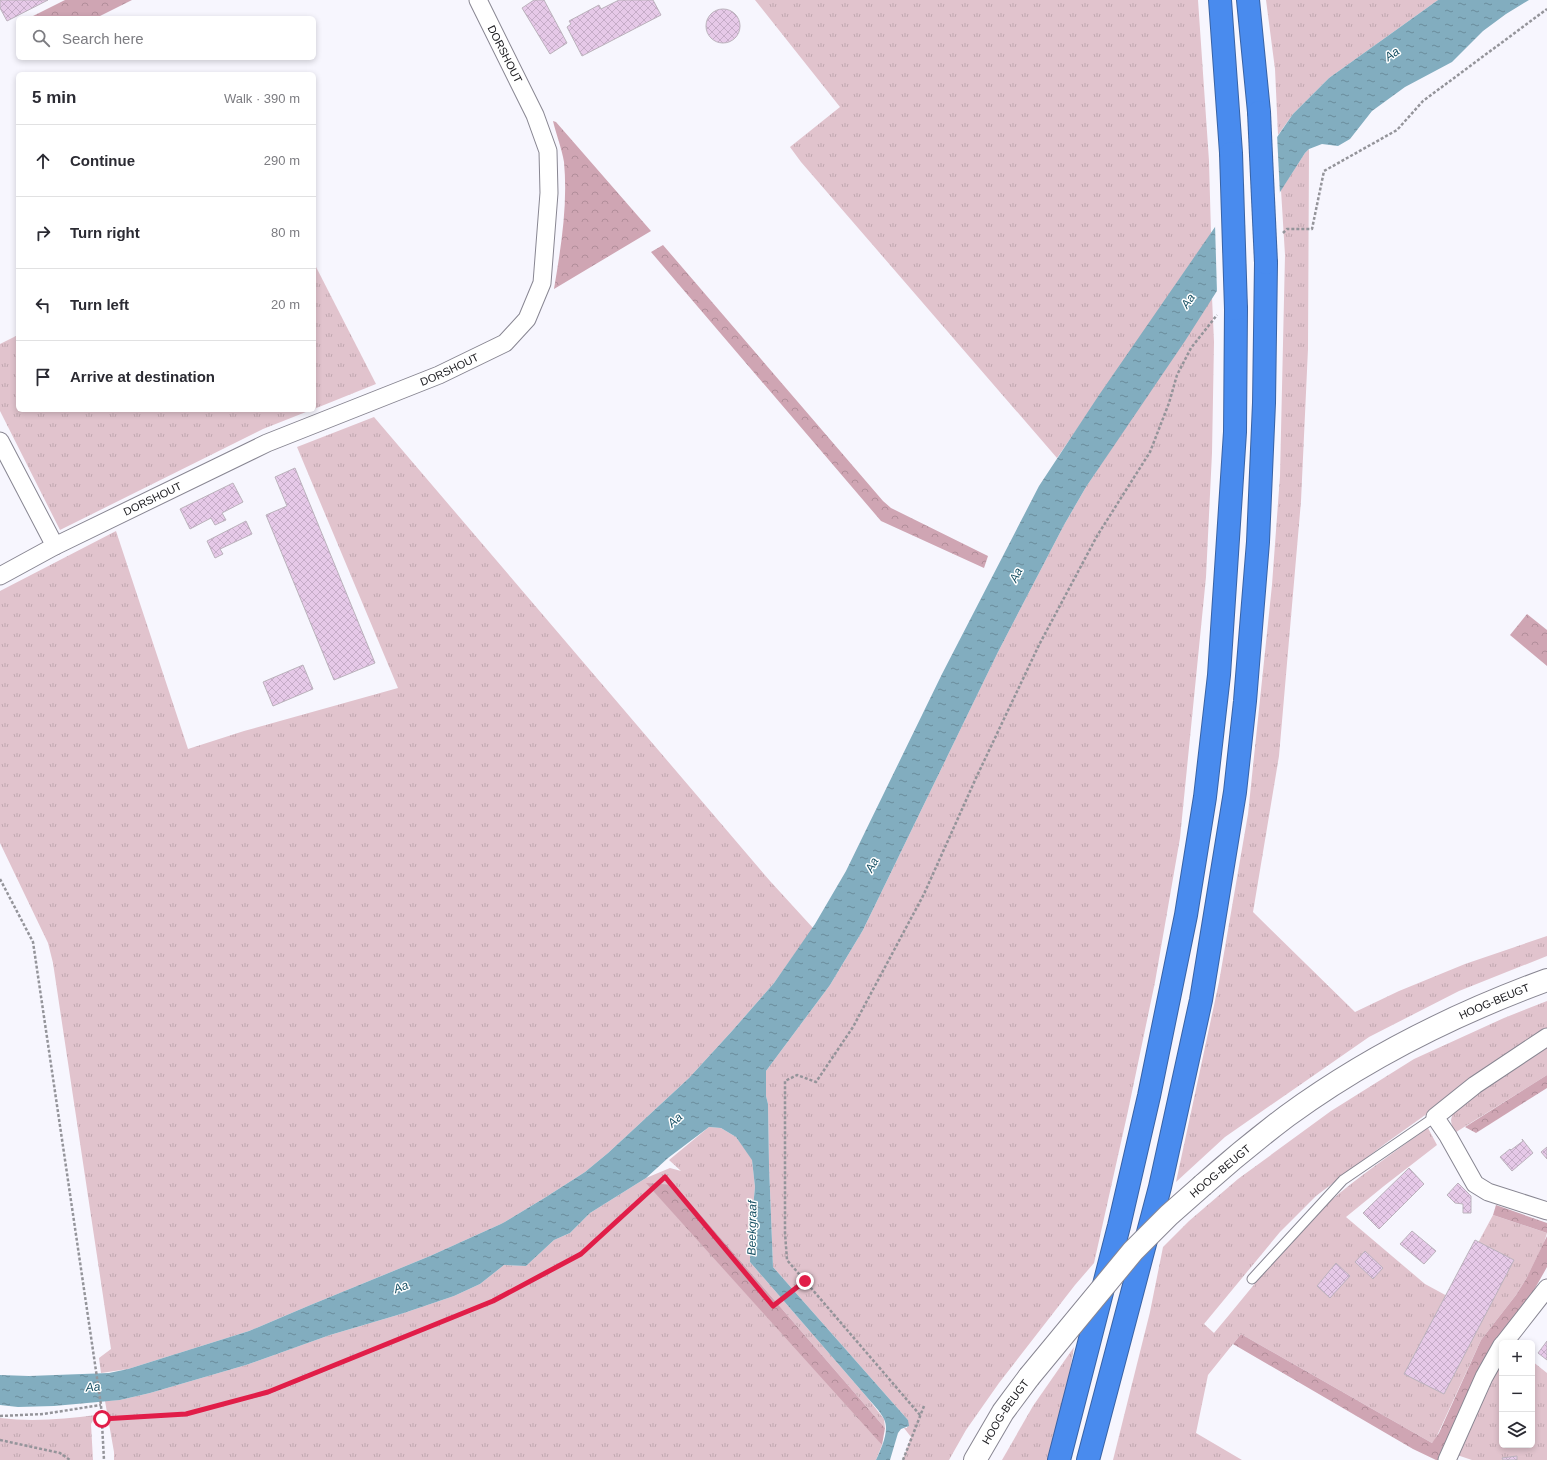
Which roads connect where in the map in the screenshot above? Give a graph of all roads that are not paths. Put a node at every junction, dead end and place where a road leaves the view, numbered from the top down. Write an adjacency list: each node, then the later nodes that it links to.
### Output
1 (478, 0): 5 (street, DORSHOUT)
2 (1220, 0): 16 (highway, bridge)
3 (1248, 0): 17 (highway, bridge)
4 (0, 441): 5 (street)
5 (55, 546): 6 (street, DORSHOUT)
6 (0, 576)
7 (1547, 980): 15 (street, HOOG-BEUGT, bridge)
8 (1547, 1037): 9 (street)
9 (1436, 1117): 10 (street); 11 (lane)
10 (1547, 1211)
11 (1252, 1279)
12 (1547, 1288): 13 (street)
13 (1506, 1340)
14 (1499, 1350): 18 (street)
15 (975, 1460)
16 (1059, 1460)
17 (1088, 1460)
18 (1447, 1460)

